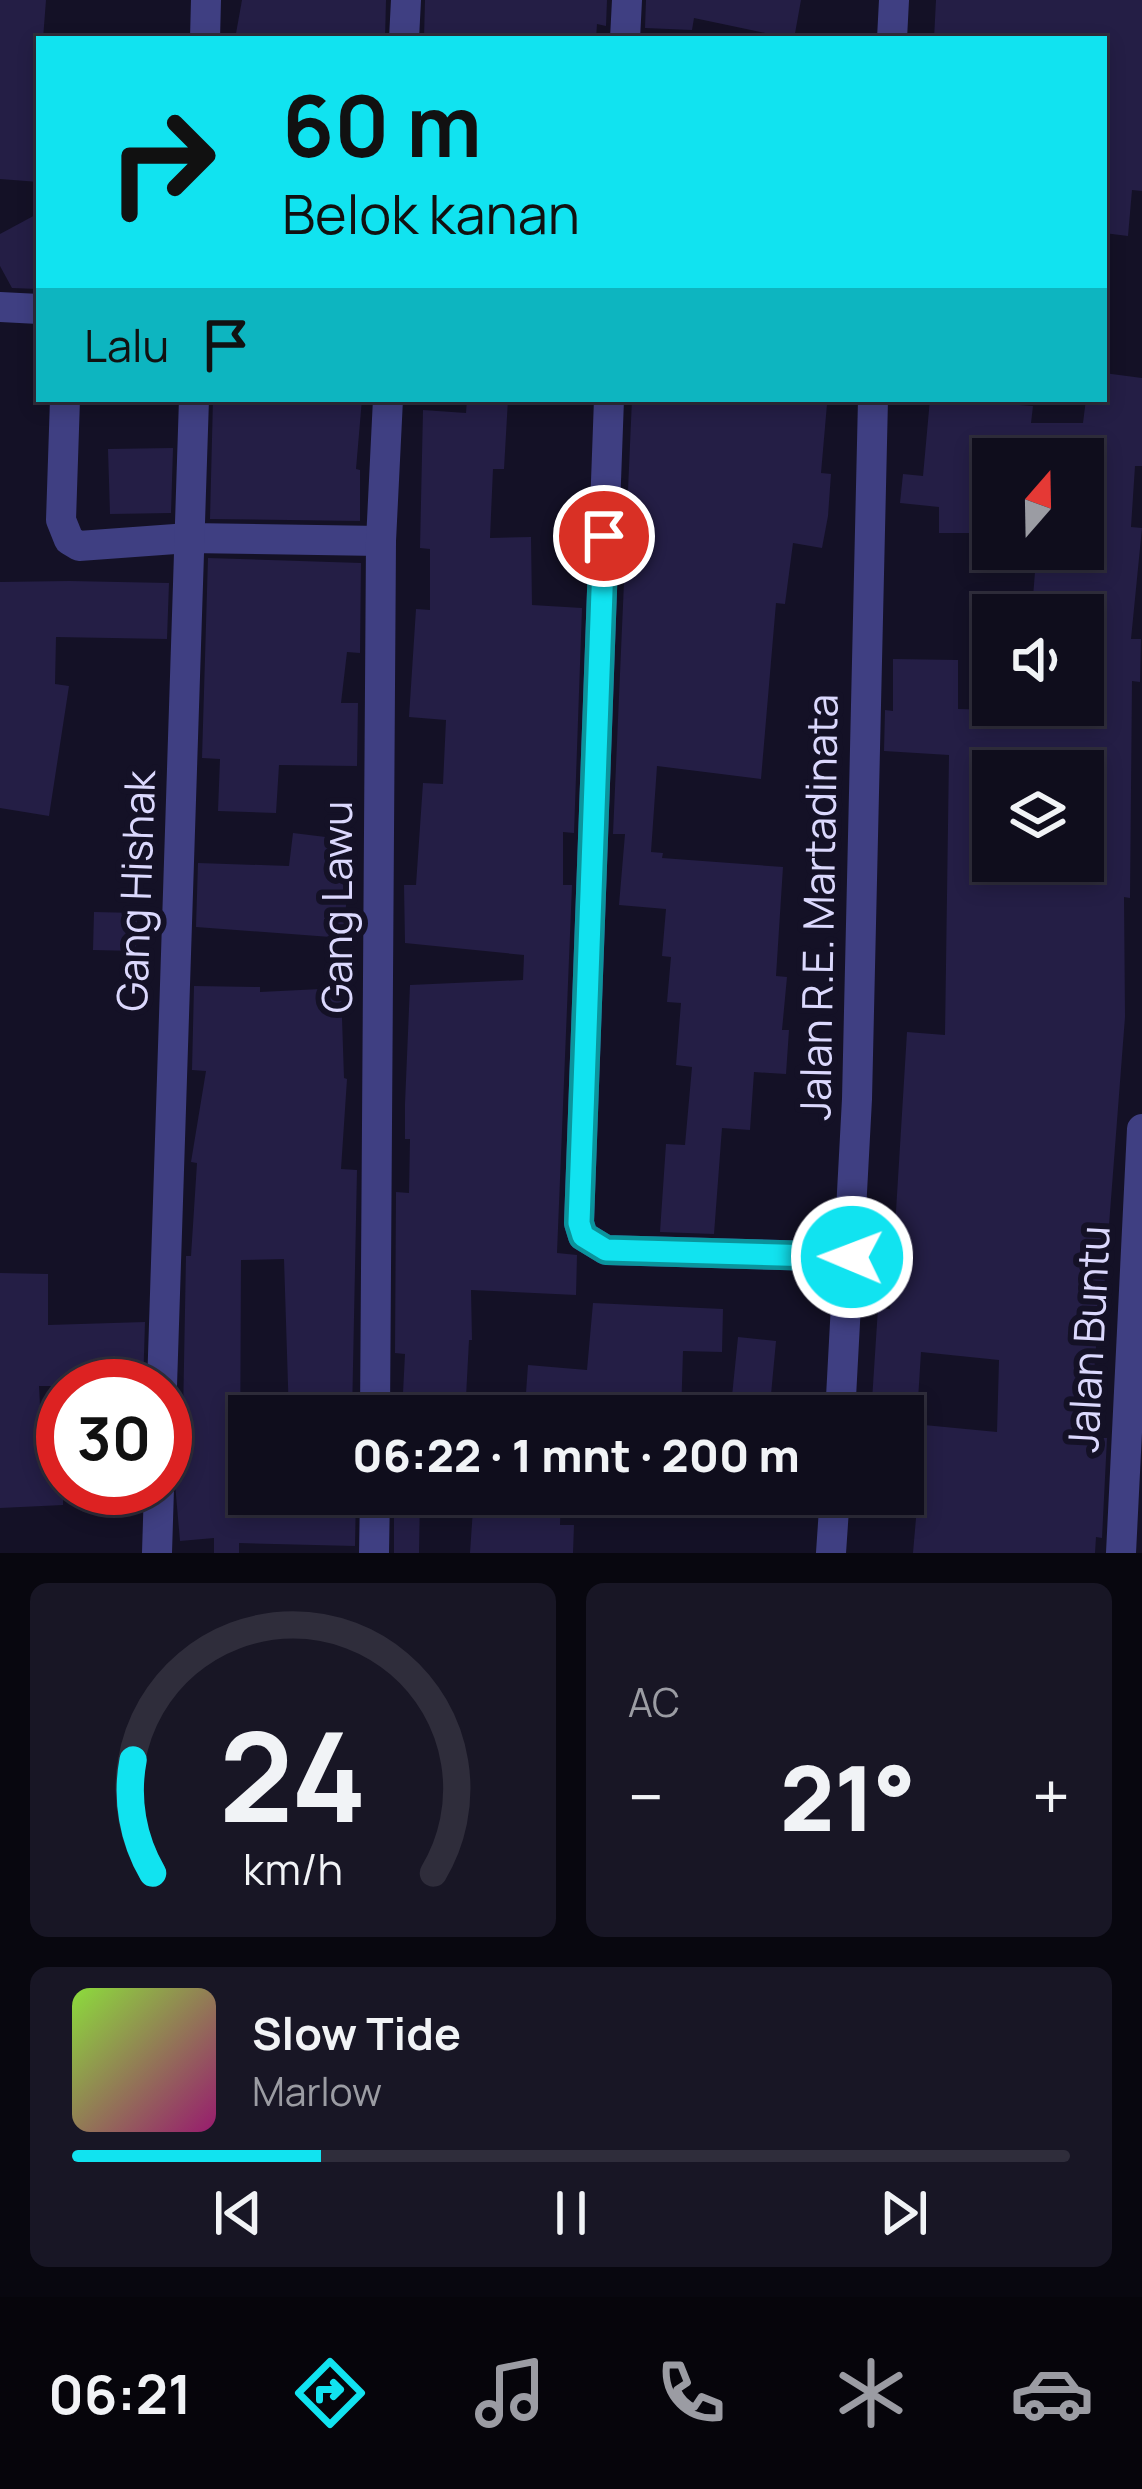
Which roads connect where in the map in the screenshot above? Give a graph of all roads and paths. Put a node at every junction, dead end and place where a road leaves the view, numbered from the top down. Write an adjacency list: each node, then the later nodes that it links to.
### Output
1 (206, 0): 5 (street)
2 (406, 0): 6 (street)
3 (627, 0): 7 (street)
4 (894, 0): 8 (street)
5 (205, 36)
6 (404, 36)
7 (625, 36)
8 (892, 36)
9 (0, 307): 10 (street)
10 (36, 309)
11 (65, 402): 16 (street)
12 (194, 402): 16 (street, Gang Hishak)
13 (388, 402): 17 (street, Gang Lawu)
14 (609, 402): 19 (street)
15 (873, 402): 19 (street, Jalan R.E. Martadinata)
16 (189, 538): 17 (street); 20 (street, Gang Hishak)
17 (381, 541): 21 (street, Gang Lawu)
18 (1142, 1129): 29 (street, Jalan Buntu)
19 (852, 1257): 22 (street, Jalan R.E. Martadinata)
20 (163, 1359)
21 (375, 1395)
22 (842, 1395)
23 (158, 1515): 26 (street)
24 (375, 1515): 27 (street)
25 (834, 1515): 28 (street)
26 (157, 1553)
27 (374, 1553)
28 (831, 1553)
29 (1121, 1553)

